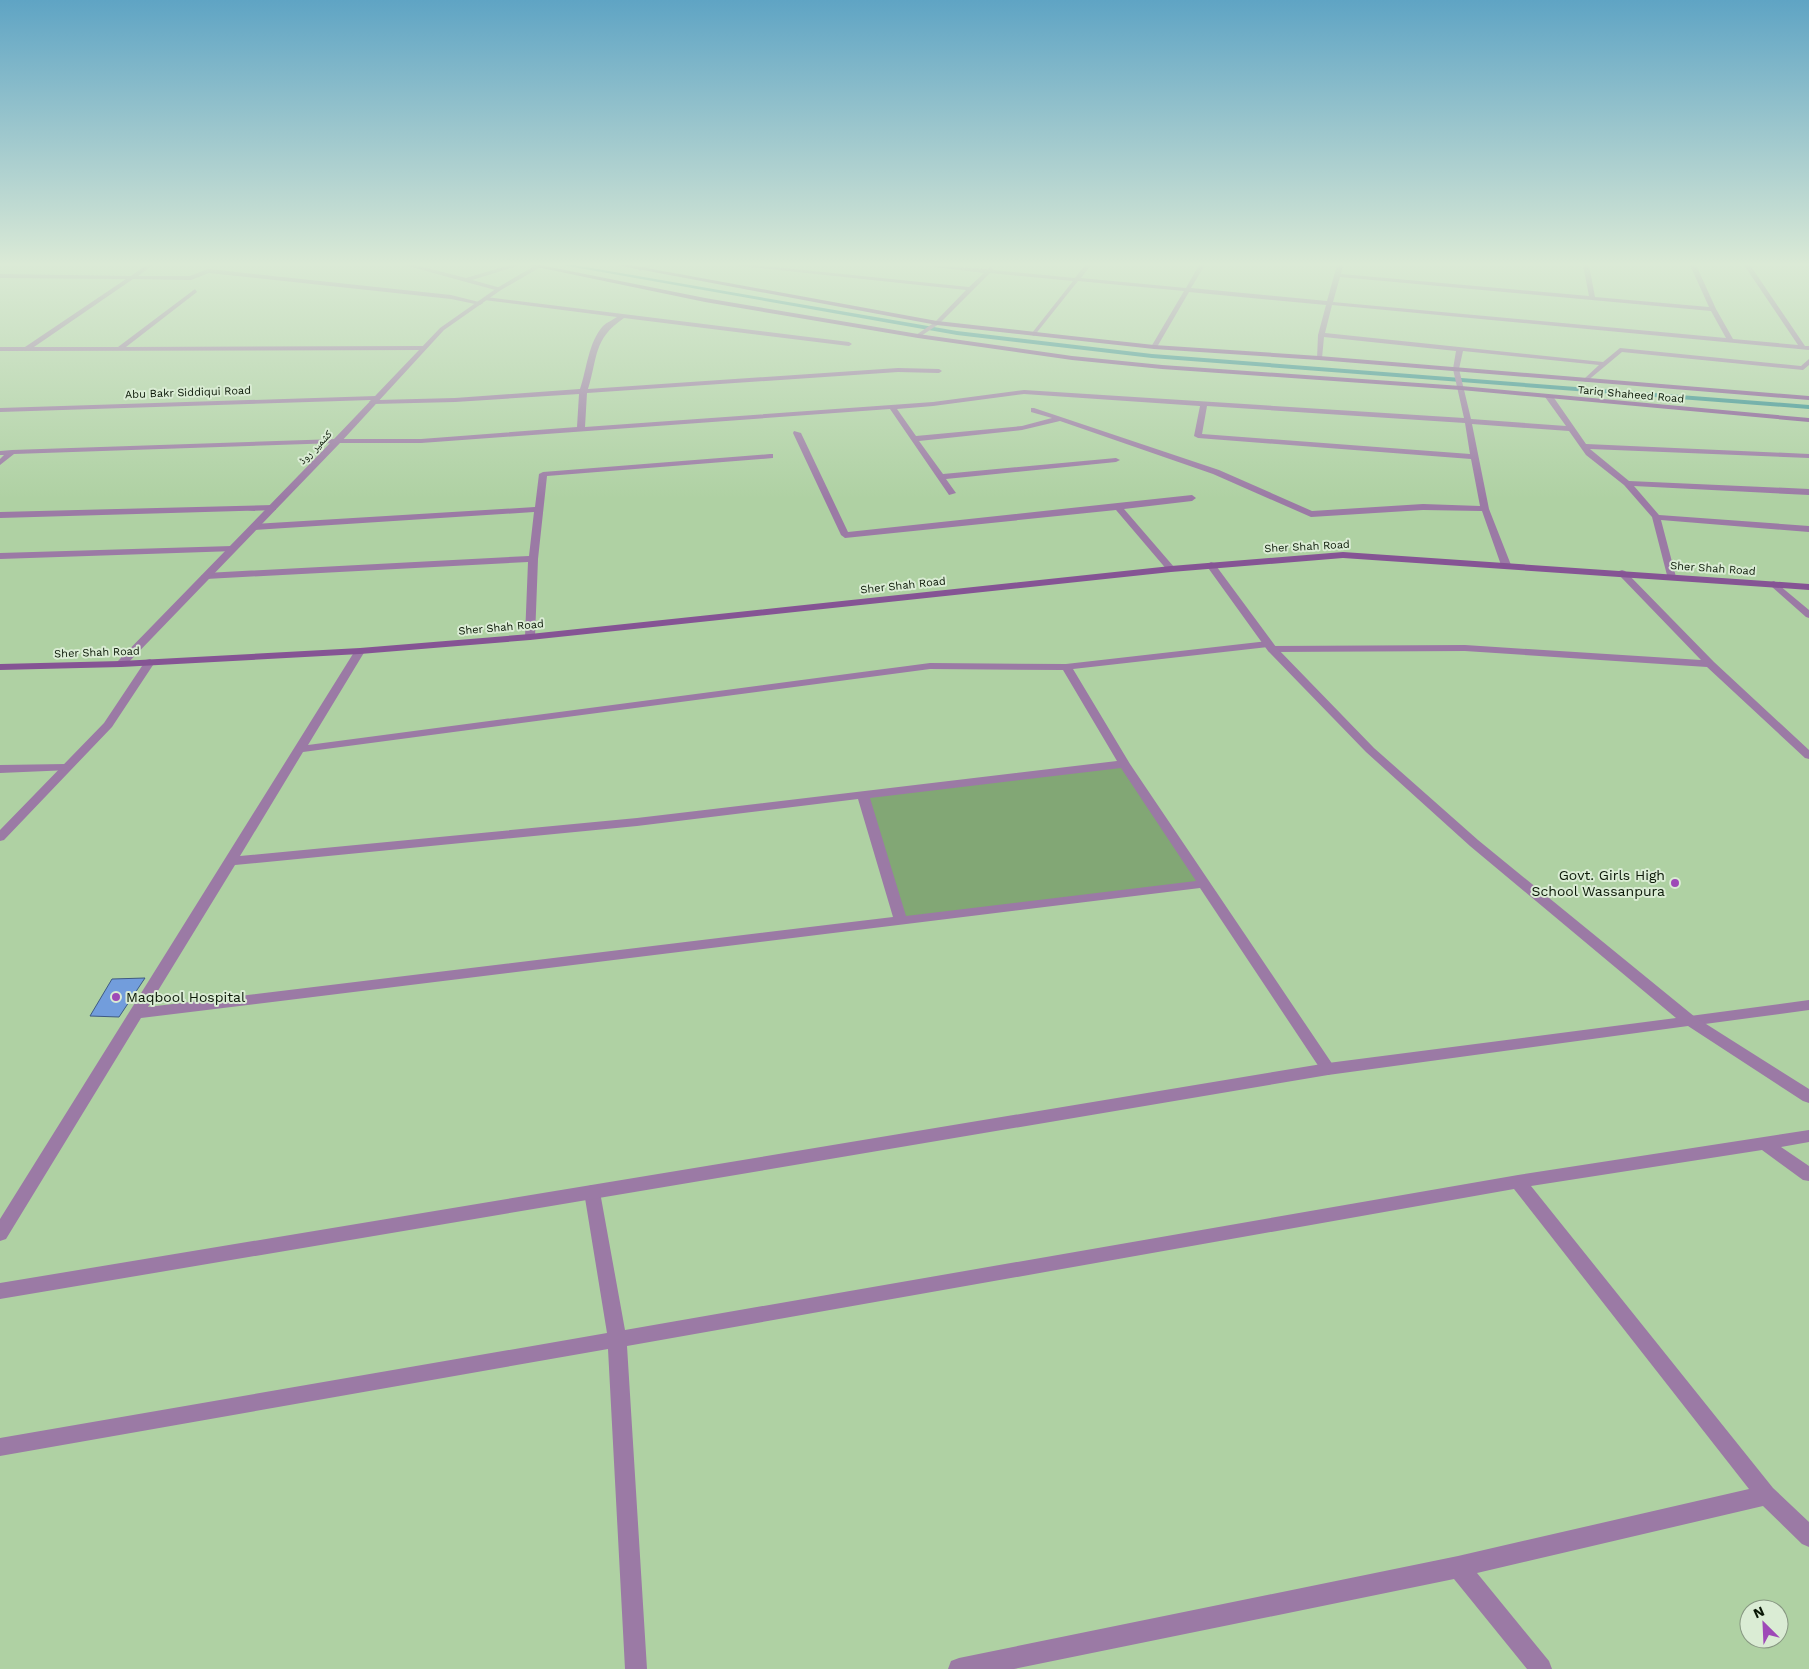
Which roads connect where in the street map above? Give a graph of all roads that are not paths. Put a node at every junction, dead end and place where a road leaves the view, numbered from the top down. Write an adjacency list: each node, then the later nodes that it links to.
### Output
1 (37, 343): 18 (street)
2 (127, 343): 13 (street)
3 (429, 343): 14 (street, کشمیر روڈ)
4 (597, 343): 27 (street)
5 (840, 343): 12 (street)
6 (976, 343): 26 (main road, Tariq Shaheed Road)
7 (1110, 343): 15 (main road, Tariq Shaheed Road)
8 (1157, 343): 15 (street)
9 (1320, 343): 20 (street)
10 (1395, 343): 19 (street)
11 (1751, 343): 16 (street)
12 (849, 344)
13 (120, 348): 14 (street); 18 (street)
14 (424, 348): 30 (street, کشمیر روڈ)
15 (1154, 348): 20 (main road, Tariq Shaheed Road)
16 (1806, 348)
17 (0, 349): 18 (street)
18 (28, 349)
19 (1460, 349): 22 (street); 23 (street)
20 (1319, 358): 23 (main road, Tariq Shaheed Road)
21 (1809, 362): 22 (street)
22 (1605, 364): 25 (street)
23 (1456, 370): 25 (main road, Tariq Shaheed Road); 26 (street)
24 (939, 371): 27 (street, Abu Bakr Siddiqui Road)
25 (1586, 380): 29 (main road, Tariq Shaheed Road)
26 (1461, 386): 28 (main road, Tariq Shaheed Road); 37 (street)
27 (583, 392): 30 (street, Abu Bakr Siddiqui Road); 38 (street)
28 (1549, 397): 36 (main road, Tariq Shaheed Road); 39 (street)
29 (1809, 398)
30 (375, 400): 33 (street, Abu Bakr Siddiqui Road); 42 (street, کشمیر روڈ)
31 (1204, 404): 32 (street); 37 (street); 48 (street)
32 (892, 407): 38 (street); 41 (street)
33 (0, 410)
34 (1034, 410): 35 (street)
35 (1059, 419): 41 (street); 59 (street)
36 (1809, 420)
37 (1468, 421): 39 (street); 48 (street)
38 (581, 429): 42 (street)
39 (1572, 429): 43 (street)
40 (798, 433): 56 (street)
41 (914, 439): 51 (street)
42 (337, 441): 44 (street); 57 (street, کشمیر روڈ)
43 (1584, 446): 47 (street); 52 (street)
44 (12, 452): 45 (street); 50 (street)
45 (0, 453)
46 (770, 456): 58 (street)
47 (1809, 456)
48 (1475, 457): 59 (street)
49 (1116, 460): 51 (street)
50 (0, 463)
51 (941, 477): 54 (street)
52 (1627, 483): 53 (street); 61 (street)
53 (1809, 492)
54 (952, 493)
55 (1192, 498): 56 (street)
56 (1118, 507): 69 (street)
57 (273, 508): 60 (street); 62 (street, کشمیر روڈ)
58 (538, 509): 62 (street); 66 (street)
59 (1485, 509): 68 (street)
60 (0, 515)
61 (1656, 517): 63 (street); 72 (street)
62 (254, 526): 64 (street, کشمیر روڈ)
63 (1809, 530)
64 (232, 549): 65 (street); 71 (street, کشمیر روڈ)
65 (0, 556)
66 (533, 559): 71 (street); 76 (street)
67 (1211, 565): 68 (main road, Sher Shah Road); 69 (main road, Sher Shah Road); 77 (street)
68 (1506, 565): 70 (main road, Sher Shah Road)
69 (1171, 569): 76 (main road, Sher Shah Road)
70 (1622, 574): 72 (main road, Sher Shah Road); 81 (street)
71 (206, 576): 80 (street, کشمیر روڈ)
72 (1671, 577): 73 (main road, Sher Shah Road)
73 (1774, 584): 74 (main road, Sher Shah Road); 75 (street)
74 (1809, 587)
75 (1809, 615)
76 (530, 637): 78 (main road, Sher Shah Road)
77 (1270, 646): 81 (street); 83 (street); 96 (street)
78 (360, 650): 79 (main road, Sher Shah Road); 84 (street)
79 (150, 662): 80 (main road, Sher Shah Road); 87 (street)
80 (121, 664): 82 (main road, Sher Shah Road)
81 (1710, 664): 85 (street)
82 (0, 667)
83 (1066, 667): 84 (street); 86 (street)
84 (300, 749): 91 (street)
85 (1809, 756)
86 (1124, 764): 89 (street); 92 (street)
87 (66, 768): 88 (street); 90 (street)
88 (0, 770)
89 (863, 795): 91 (street); 93 (street)
90 (0, 837)
91 (232, 860): 95 (street)
92 (1204, 884): 93 (street); 97 (street)
93 (901, 920): 95 (street)
94 (1809, 1005): 96 (street)
95 (137, 1013): 104 (street)
96 (1690, 1021): 97 (street); 98 (street)
97 (1328, 1070): 103 (street)
98 (1809, 1098)
99 (1809, 1136): 100 (street)
100 (1764, 1143): 101 (street); 102 (street)
101 (1809, 1175)
102 (1518, 1182): 106 (street); 108 (street)
103 (592, 1192): 105 (street); 106 (street)
104 (0, 1234)
105 (0, 1291)
106 (617, 1340): 107 (street); 111 (street)
107 (0, 1447)
108 (1766, 1495): 109 (street); 110 (street)
109 (1809, 1538)
110 (1458, 1567): 112 (street); 113 (street)
111 (636, 1669)
112 (959, 1669)
113 (1541, 1669)

